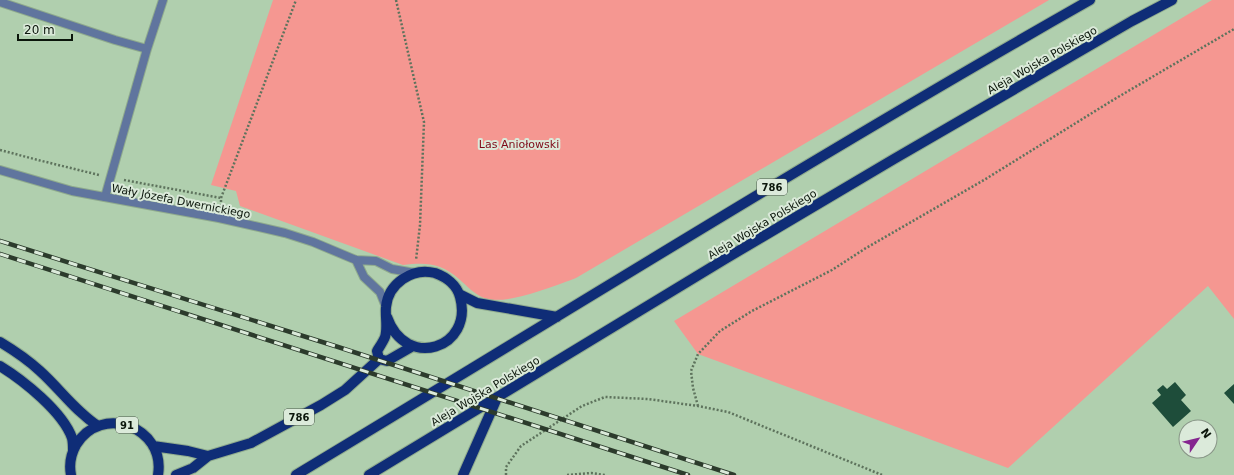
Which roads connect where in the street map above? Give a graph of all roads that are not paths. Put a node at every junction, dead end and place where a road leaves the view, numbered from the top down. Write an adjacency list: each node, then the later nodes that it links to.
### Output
1 (163, 0): 5 (street)
2 (1090, 0): 12 (main road, 786)
3 (1172, 0): 17 (main road, Aleja Wojska Polskiego)
4 (0, 2): 5 (street)
5 (147, 49): 7 (street)
6 (0, 170): 7 (street, Wały Józefa Dwernickiego)
7 (105, 197): 8 (street, Wały Józefa Dwernickiego)
8 (356, 260): 9 (street, Wały Józefa Dwernickiego); 11 (street)
9 (415, 273): 10 (main road); 11 (main road)
10 (459, 294): 12 (main road); 14 (main road)
11 (386, 312): 14 (main road); 15 (main road)
12 (557, 317): 25 (main road)
13 (0, 342): 18 (main road)
14 (413, 346): 15 (main road)
15 (379, 359): 21 (main road, 786)
16 (0, 366): 20 (main road)
17 (497, 398): 26 (main road, Aleja Wojska Polskiego); 27 (main road)
18 (98, 426): 19 (main road, 91); 20 (main road, 91)
19 (153, 446): 21 (main road); 23 (main road, 91)
20 (73, 450): 22 (main road)
21 (208, 456): 24 (main road, 786)
22 (71, 475)
23 (158, 475)
24 (176, 475)
25 (296, 475)
26 (369, 475)
27 (463, 475)

